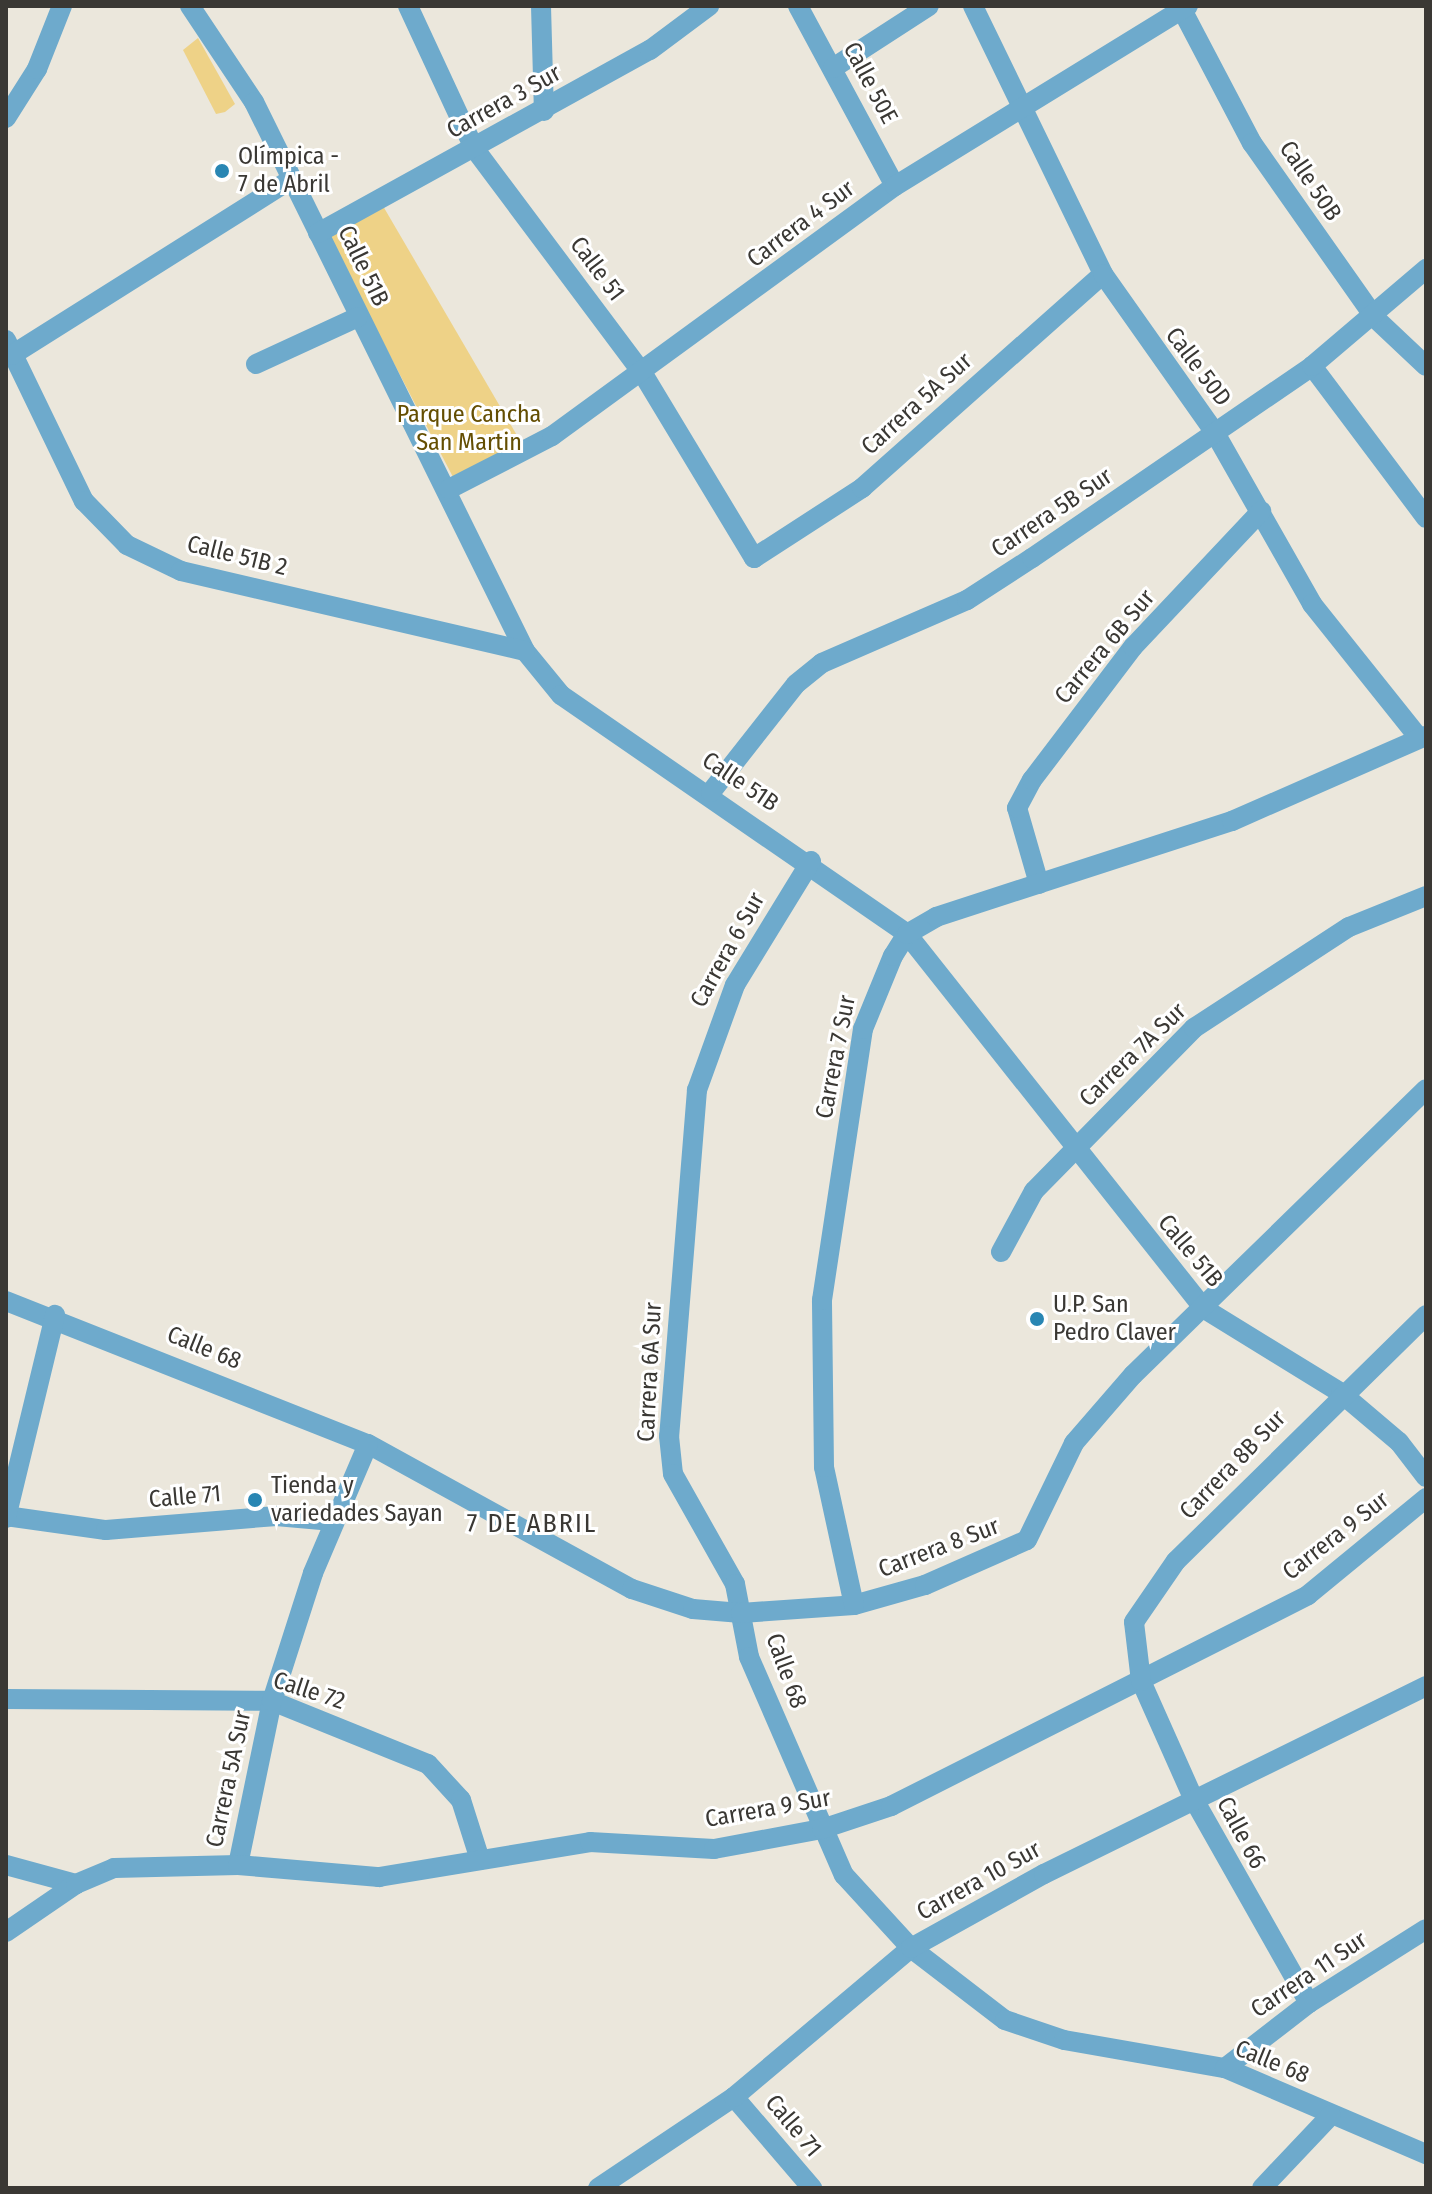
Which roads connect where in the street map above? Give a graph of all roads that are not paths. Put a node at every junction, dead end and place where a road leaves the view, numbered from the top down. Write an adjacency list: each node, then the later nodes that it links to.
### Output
1 (62, 6): 13 (street)
2 (190, 6): 15 (street, Calle 51B)
3 (408, 6): 14 (street, Calle 51)
4 (541, 6): 12 (street)
5 (709, 6): 12 (street, Carrera 3 Sur)
6 (798, 6): 10 (street, Calle 50E)
7 (929, 6): 10 (street)
8 (973, 6): 11 (street, Calle 50D)
9 (1184, 8): 11 (street, Carrera 4 Sur); 21 (street, Calle 50B)
10 (833, 68): 16 (street, Calle 50E)
11 (1025, 102): 16 (street, Carrera 4 Sur); 19 (street, Calle 50D)
12 (544, 111): 14 (street, Carrera 3 Sur)
13 (6, 118)
14 (474, 148): 17 (street, Carrera 3 Sur); 26 (street, Calle 51)
15 (291, 179): 17 (street, Calle 51B); 22 (street)
16 (895, 186): 26 (street, Carrera 4 Sur)
17 (318, 233): 20 (street, Calle 51B)
18 (1426, 269): 21 (street, Carrera 5B Sur)
19 (1103, 274): 27 (street, Calle 50D); 31 (street, Carrera 5A Sur)
20 (358, 317): 23 (street); 28 (street, Calle 51B)
21 (1375, 318): 24 (street, Carrera 5B Sur); 25 (street, Calle 50B)
22 (9, 348): 32 (street, Calle 51B 2)
23 (256, 364)
24 (1312, 366): 27 (street, Carrera 5B Sur); 30 (street)
25 (1426, 366)
26 (643, 374): 28 (street, Carrera 4 Sur); 31 (street, Calle 51)
27 (1215, 433): 29 (street, Calle 50D); 34 (street, Carrera 5B Sur)
28 (449, 489): 32 (street, Calle 51B)
29 (1261, 511): 33 (street, Calle 50D); 36 (street, Carrera 6B Sur)
30 (1426, 518)
31 (754, 558)
32 (525, 651): 34 (street, Calle 51B)
33 (1422, 736): 36 (street, Carrera 7 Sur)
34 (711, 792): 35 (street, Calle 51B)
35 (811, 861): 38 (street, Calle 51B); 41 (street, Carrera 6 Sur)
36 (1039, 884): 38 (street, Carrera 7 Sur)
37 (1426, 896): 40 (street, Carrera 7A Sur)
38 (907, 934): 40 (street, Calle 51B); 53 (street, Carrera 7 Sur)
39 (1424, 1096): 44 (street, Carrera 8 Sur)
40 (1073, 1149): 42 (street, Carrera 7A Sur); 44 (street, Calle 51B)
41 (690, 1164): 54 (street, Carrera 6A Sur)
42 (1001, 1252)
43 (6, 1301): 45 (street, Calle 68)
44 (1203, 1308): 47 (street, Calle 51B); 53 (street, Carrera 8 Sur)
45 (55, 1315): 48 (street, Calle 68); 51 (street)
46 (1426, 1315): 47 (street, Carrera 8B Sur)
47 (1341, 1393): 49 (street, Calle 51B); 55 (street, Carrera 8B Sur)
48 (368, 1444): 52 (street); 54 (street, Calle 68)
49 (1426, 1477)
50 (1426, 1498): 55 (street, Carrera 9 Sur)
51 (6, 1517): 52 (street, Calle 71)
52 (333, 1521): 58 (street, Carrera 5A Sur)
53 (854, 1605): 54 (street, Carrera 8 Sur)
54 (741, 1613): 60 (street, Calle 68)
55 (1141, 1681): 59 (street, Calle 66); 60 (street, Carrera 9 Sur)
56 (1426, 1686): 59 (street, Carrera 10 Sur)
57 (6, 1699): 58 (street, Calle 72)
58 (272, 1701): 61 (street, Calle 72); 63 (street, Carrera 5A Sur)
59 (1194, 1800): 67 (street, Carrera 10 Sur); 68 (street, Calle 66)
60 (822, 1829): 61 (street, Carrera 9 Sur); 67 (street, Calle 68)
61 (480, 1860): 63 (street, Carrera 9 Sur)
62 (6, 1865): 64 (street)
63 (238, 1865): 64 (street, Carrera 9 Sur)
64 (76, 1884): 66 (street, Carrera 9 Sur)
65 (1426, 1929): 68 (street, Carrera 11 Sur)
66 (6, 1932)
67 (911, 1948): 69 (street, Calle 68); 70 (street, Carrera 10 Sur)
68 (1309, 2003): 69 (street, Carrera 11 Sur)
69 (1225, 2068): 71 (street, Calle 68)
70 (734, 2097): 73 (street, Carrera 10 Sur); 74 (street, Calle 71)
71 (1331, 2115): 72 (street, Calle 68); 75 (street)
72 (1426, 2154)
73 (598, 2188)
74 (812, 2188)
75 (1262, 2188)

